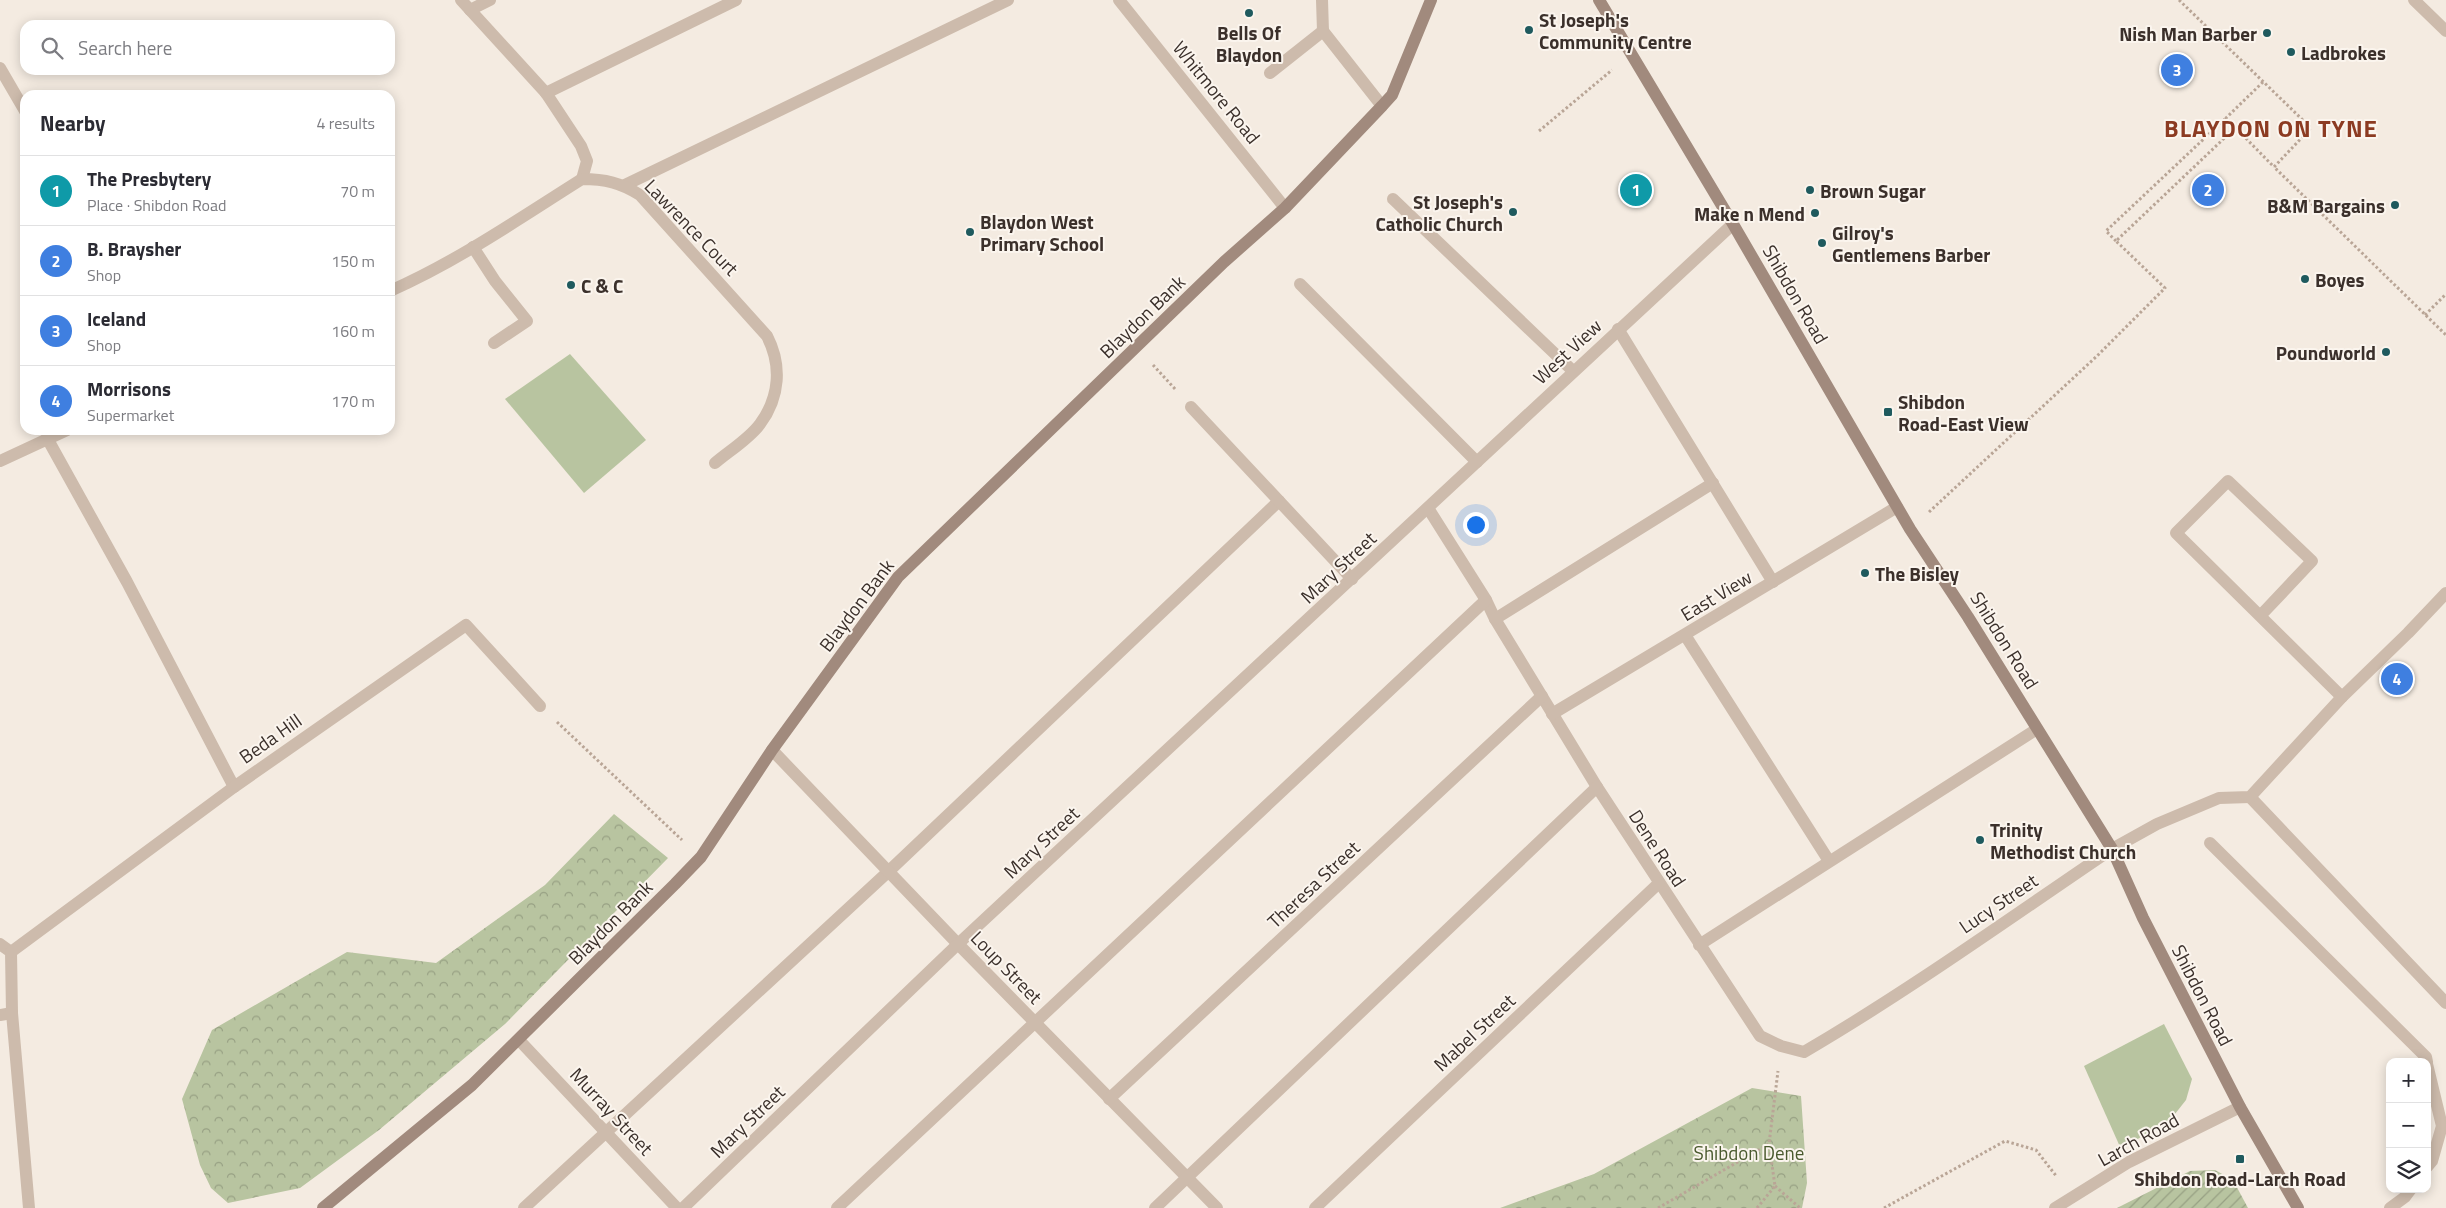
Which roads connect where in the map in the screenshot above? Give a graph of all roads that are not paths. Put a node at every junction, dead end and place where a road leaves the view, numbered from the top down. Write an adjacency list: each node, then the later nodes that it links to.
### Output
1 (461, 0): 10 (street)
2 (490, 0): 10 (street)
3 (736, 0): 15 (street)
4 (1008, 0): 19 (street)
5 (1119, 0): 21 (street, Whitmore Road)
6 (1322, 0): 11 (street)
7 (1431, 0): 17 (street, Blaydon Bank)
8 (1600, 0): 22 (street, Shibdon Road)
9 (2414, 0): 12 (street)
10 (470, 10): 15 (street)
11 (1323, 31): 14 (street); 17 (street)
12 (2446, 31)
13 (1, 72): 16 (street)
14 (1270, 72)
15 (546, 93): 18 (street)
16 (20, 103)
17 (1382, 106): 21 (street, Blaydon Bank)
18 (582, 179): 19 (street, Lawrence Court); 23 (street)
19 (625, 185): 34 (street, Lawrence Court)
20 (1393, 199): 28 (street)
21 (1285, 208): 51 (street, Blaydon Bank)
22 (1733, 224): 26 (street, West View); 37 (street, Shibdon Road)
23 (473, 247): 25 (street); 27 (street)
24 (1300, 284): 33 (street)
25 (395, 289)
26 (1618, 329): 28 (street, West View); 35 (street)
27 (494, 343)
28 (1573, 371): 33 (street, West View)
29 (1191, 407): 36 (street)
30 (54, 435): 31 (street)
31 (47, 438): 32 (street); 52 (street)
32 (0, 461)
33 (1477, 462): 38 (street, West View)
34 (715, 463)
35 (1713, 484): 40 (street); 44 (street)
36 (1279, 501): 39 (street); 58 (street)
37 (1897, 507): 40 (street, East View); 50 (street, Shibdon Road)
38 (1428, 508): 39 (street, Mary Street); 42 (street, Dene Road)
39 (1352, 579): 61 (street, Mary Street)
40 (1773, 582): 45 (street, East View)
41 (2446, 593): 47 (street)
42 (1486, 600): 44 (street, Dene Road); 67 (street)
43 (2261, 615): 43 (street); 47 (street)
44 (1495, 619): 46 (street, Dene Road)
45 (1685, 635): 49 (street, East View); 57 (street)
46 (1542, 696): 49 (street, Dene Road); 71 (street, Theresa Street)
47 (2342, 698): 54 (street)
48 (540, 706): 52 (street, Beda Hill)
49 (1552, 714): 53 (street, Dene Road)
50 (2037, 729): 56 (street, Shibdon Road); 57 (street)
51 (772, 750): 58 (street, Loup Street); 68 (street, Blaydon Bank)
52 (234, 786): 63 (street, Beda Hill)
53 (1597, 787): 59 (street, Dene Road); 75 (street)
54 (2250, 798): 56 (street, Lucy Street); 65 (street)
55 (2210, 843): 69 (street)
56 (2112, 849): 64 (street, Lucy Street); 72 (street, Shibdon Road)
57 (1829, 862): 62 (street)
58 (888, 871): 61 (street, Loup Street); 73 (street)
59 (1659, 883): 62 (street, Dene Road); 85 (street, Mabel Street)
60 (0, 944): 63 (street)
61 (958, 944): 67 (street, Loup Street); 81 (street, Mary Street)
62 (1699, 944): 64 (street, Dene Road)
63 (11, 952): 66 (street)
64 (1931, 972)
65 (2446, 1003)
66 (6, 1014): 77 (street)
67 (1035, 1022): 71 (street, Loup Street); 82 (street)
68 (519, 1040): 73 (street, Murray Street); 78 (street, Blaydon Bank)
69 (2426, 1058)
70 (2431, 1080): 74 (street)
71 (1109, 1099): 75 (street, Loup Street)
72 (2240, 1107): 86 (street, Larch Road); 87 (street, Shibdon Road)
73 (607, 1133): 79 (street); 80 (street, Murray Street)
74 (2431, 1162)
75 (1188, 1178): 83 (street); 84 (street, Loup Street)
76 (2408, 1193): 88 (street)
77 (29, 1208)
78 (323, 1208)
79 (524, 1208)
80 (677, 1208)
81 (684, 1208)
82 (837, 1208)
83 (1155, 1208)
84 (1217, 1208)
85 (1315, 1208)
86 (2055, 1208)
87 (2298, 1208)
88 (2390, 1208)

